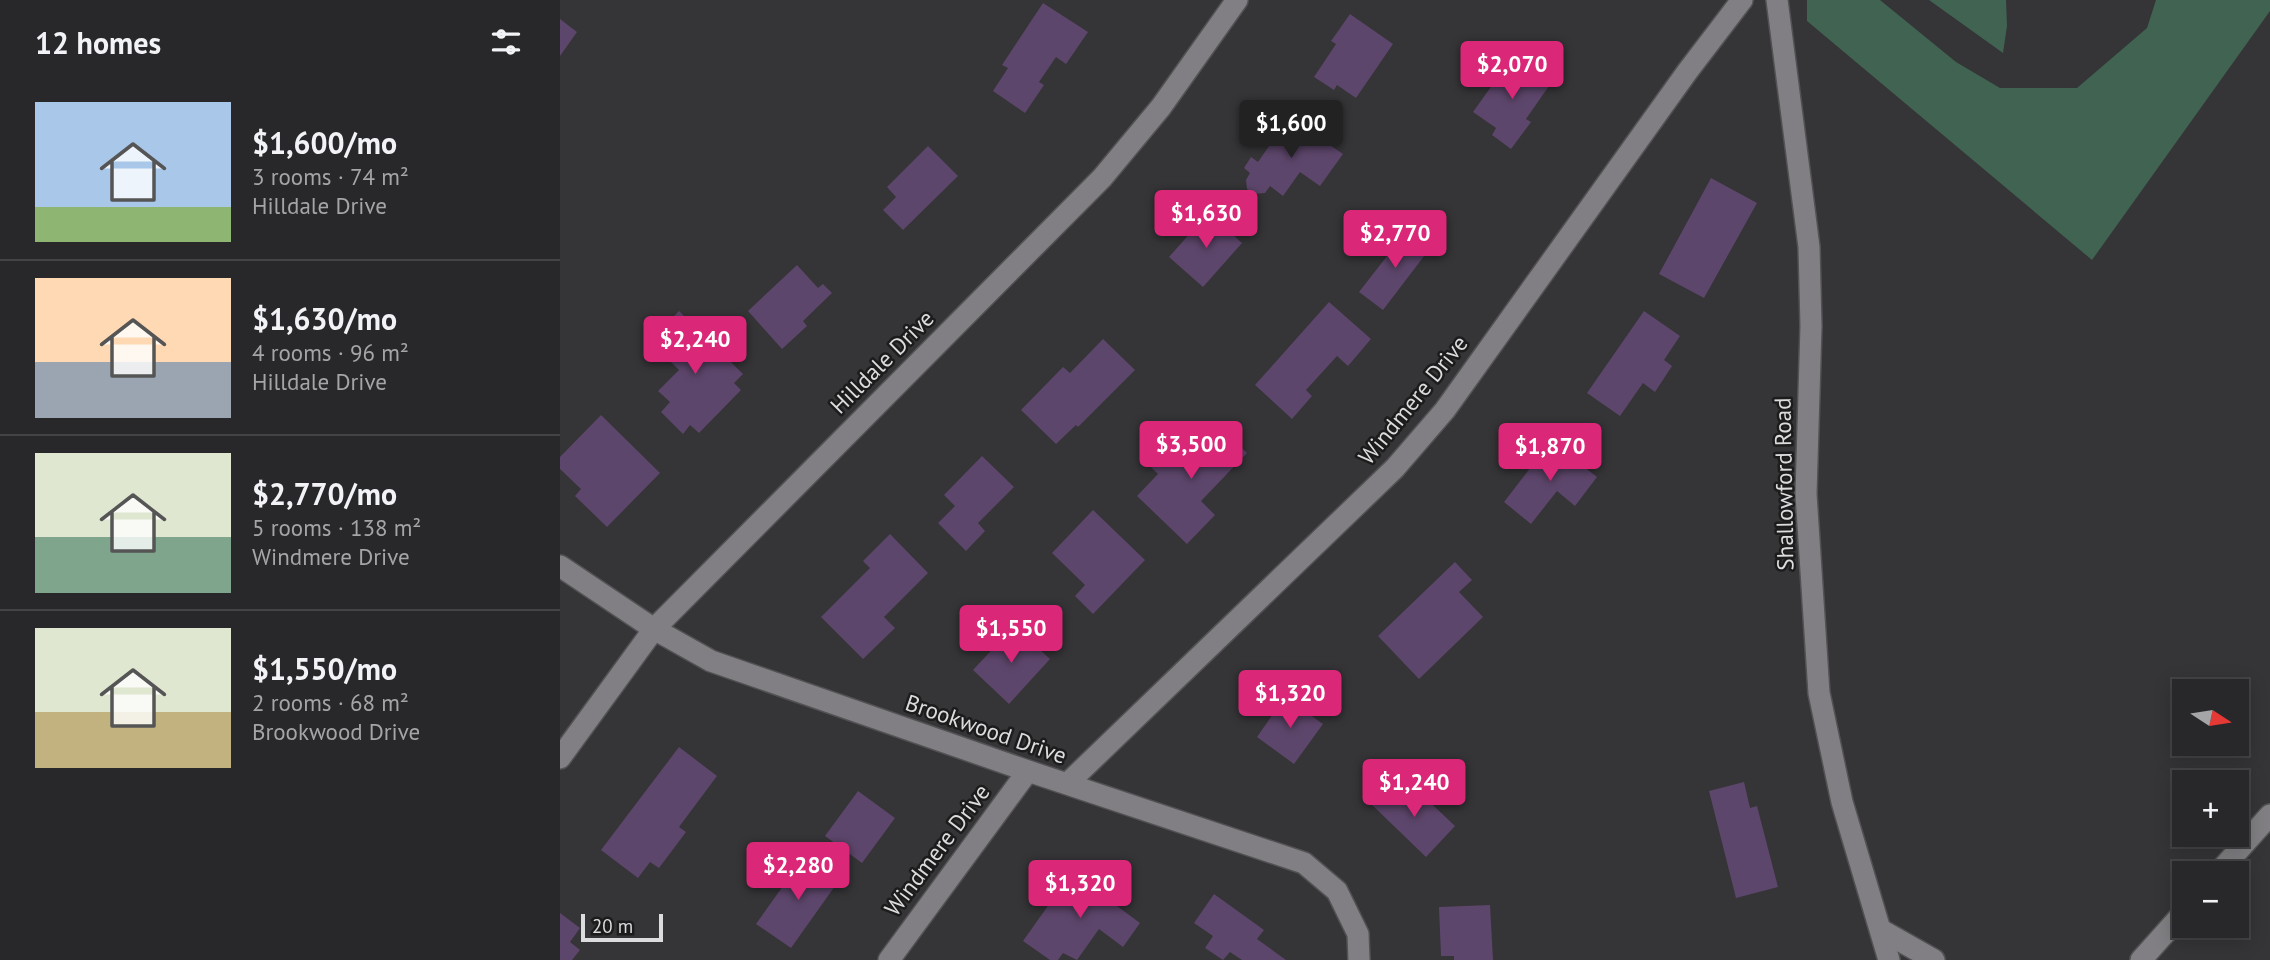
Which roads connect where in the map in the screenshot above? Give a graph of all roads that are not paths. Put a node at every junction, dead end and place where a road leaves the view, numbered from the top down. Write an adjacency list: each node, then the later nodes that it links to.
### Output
1 (1237, 0): 5 (street, Hilldale Drive)
2 (1742, 0): 8 (street, Windmere Drive)
3 (1777, 0): 12 (street, Shallowford Road)
4 (560, 566): 5 (street, Brookwood Drive)
5 (654, 629): 6 (street, Hilldale Drive); 7 (street, Brookwood Drive)
6 (560, 758)
7 (1028, 771): 8 (street, Brookwood Drive); 13 (street, Windmere Drive)
8 (1067, 784): 14 (street, Brookwood Drive)
9 (2270, 816): 10 (street)
10 (2229, 861)
11 (2172, 925): 17 (street)
12 (1881, 930): 15 (street, Shallowford Road); 16 (street)
13 (889, 960)
14 (1359, 960)
15 (1889, 960)
16 (1934, 960)
17 (2141, 960)

